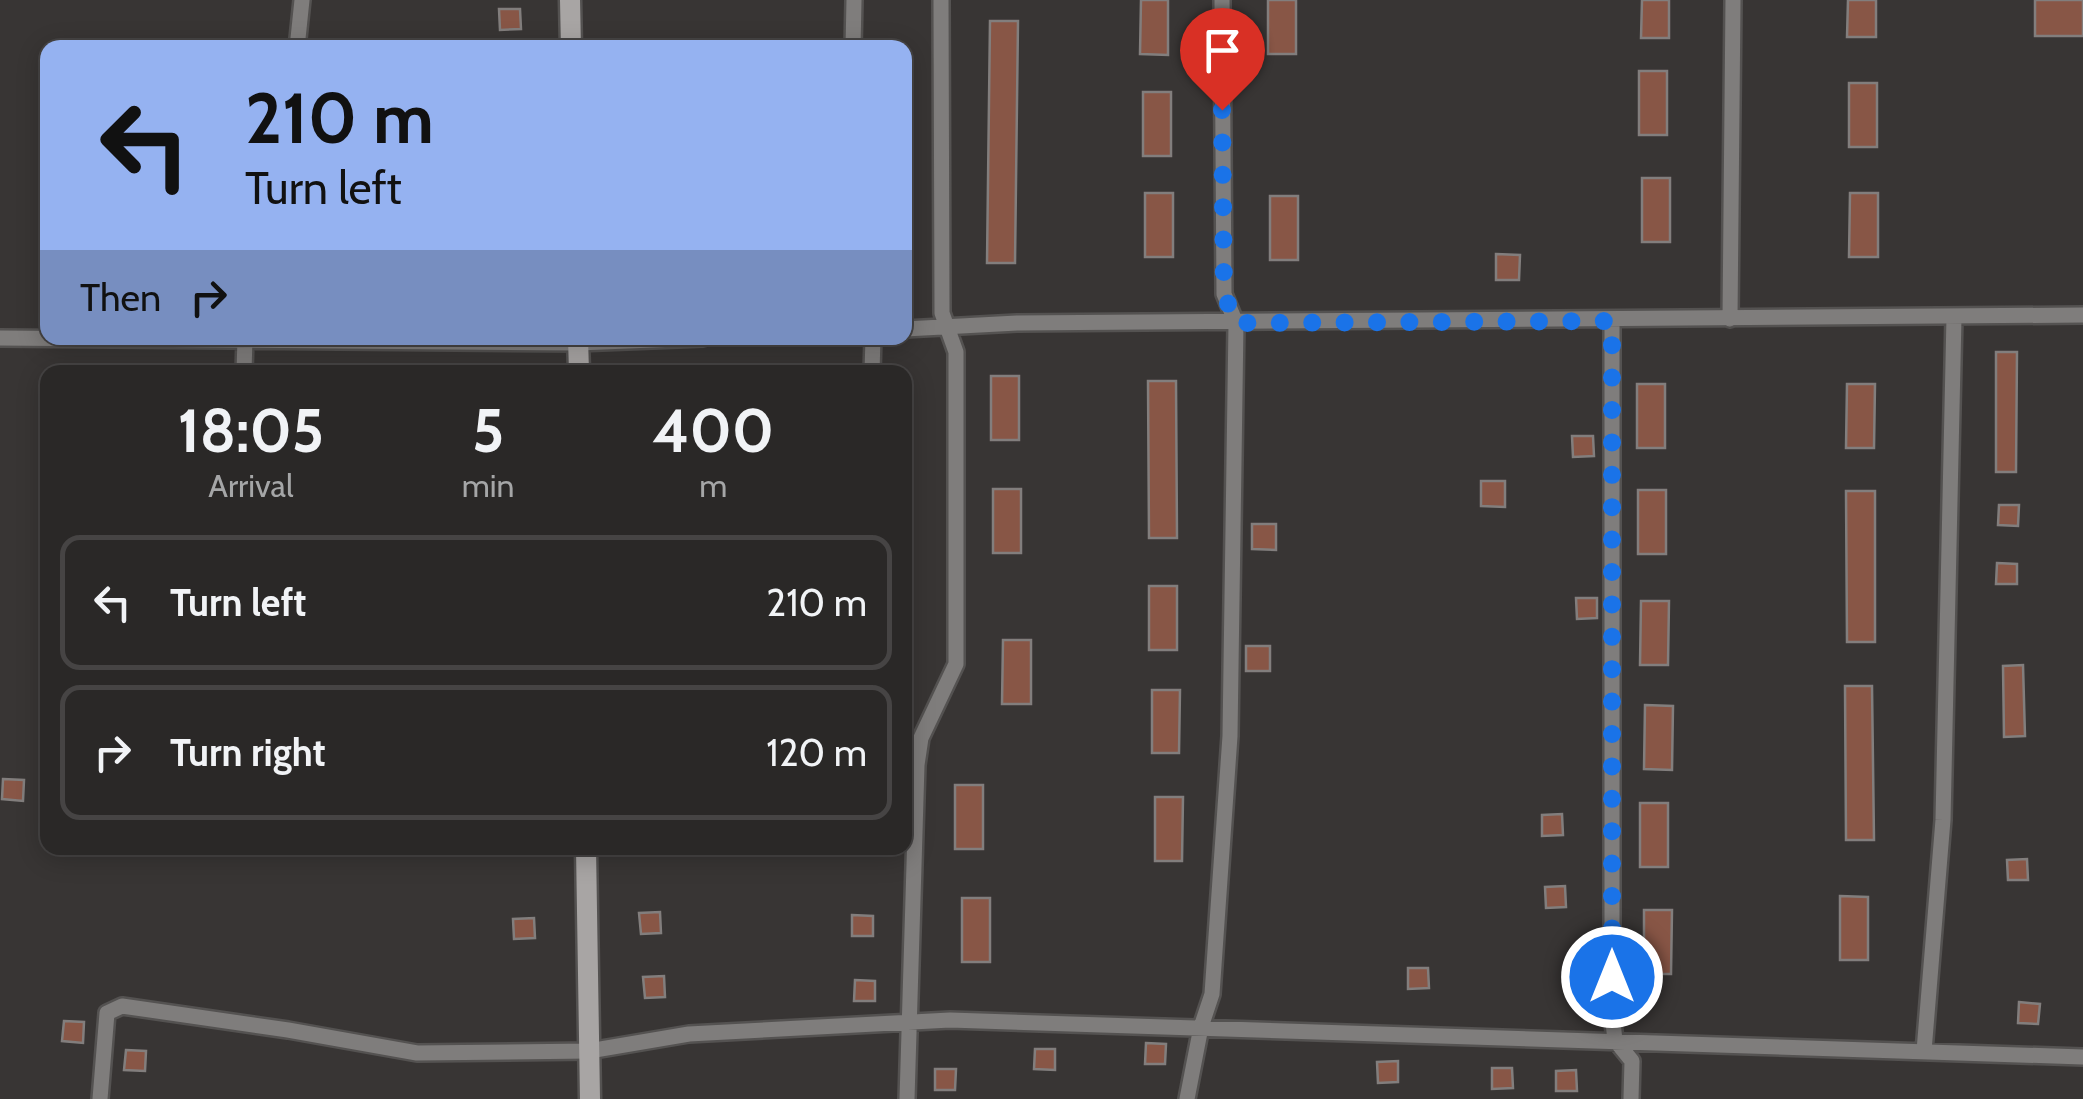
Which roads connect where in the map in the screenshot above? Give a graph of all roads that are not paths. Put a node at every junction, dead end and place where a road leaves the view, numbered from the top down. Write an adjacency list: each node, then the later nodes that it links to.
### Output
1 (302, 0): 7 (street)
2 (570, 0): 8 (main road)
3 (854, 0): 9 (street)
4 (941, 0): 15 (street)
5 (1222, 0): 14 (street)
6 (1733, 0): 12 (street)
7 (298, 40)
8 (571, 40)
9 (853, 40)
10 (2083, 315): 11 (street)
11 (1954, 317): 12 (street); 24 (street)
12 (1730, 320): 13 (street)
13 (1612, 321): 14 (street); 22 (street)
14 (1236, 323): 15 (street); 21 (street)
15 (948, 327): 16 (street); 20 (street)
16 (912, 328)
17 (0, 338): 18 (street)
18 (40, 338)
19 (586, 855): 23 (main road)
20 (912, 1022): 21 (street); 23 (street); 28 (street)
21 (1201, 1027): 22 (street); 29 (street)
22 (1615, 1040): 24 (street); 30 (street)
23 (589, 1051): 26 (street); 27 (main road)
24 (1924, 1052): 25 (street)
25 (2083, 1057)
26 (100, 1099)
27 (590, 1099)
28 (908, 1099)
29 (1187, 1099)
30 (1631, 1099)

